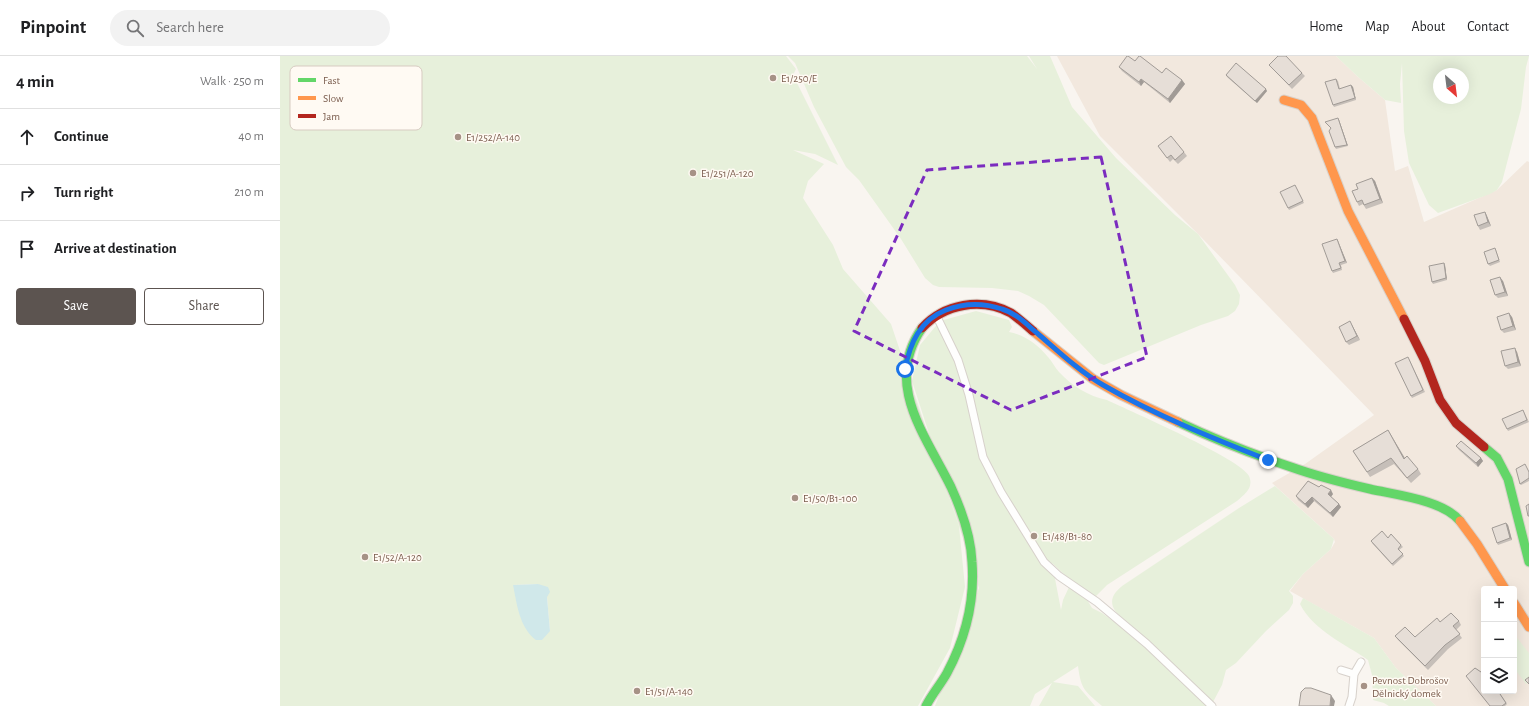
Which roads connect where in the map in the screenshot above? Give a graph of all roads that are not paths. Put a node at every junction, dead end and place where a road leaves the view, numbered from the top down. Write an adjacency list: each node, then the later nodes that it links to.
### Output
1 (1284, 100): 3 (street)
2 (936, 315): 4 (street); 10 (street); 11 (lane)
3 (1529, 562)
4 (1503, 586)
5 (1517, 609): 6 (street)
6 (1529, 627)
7 (1361, 662): 9 (lane)
8 (1341, 670): 9 (lane)
9 (1354, 674): 12 (lane)
10 (926, 706)
11 (1212, 706)
12 (1349, 706)

